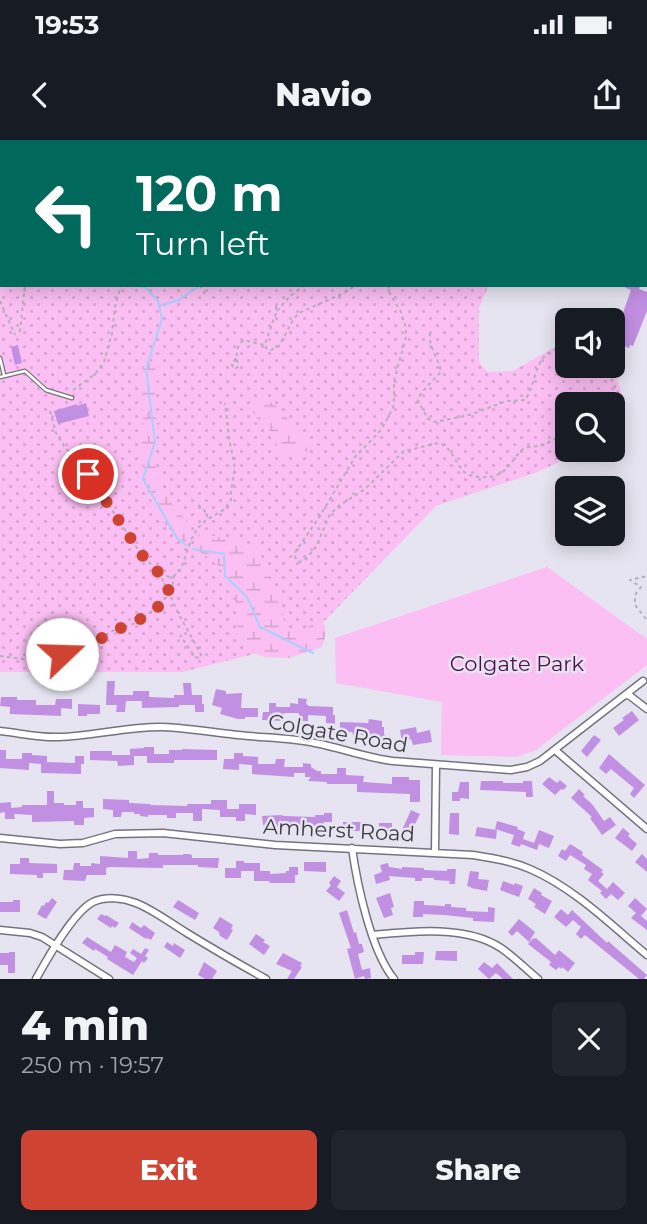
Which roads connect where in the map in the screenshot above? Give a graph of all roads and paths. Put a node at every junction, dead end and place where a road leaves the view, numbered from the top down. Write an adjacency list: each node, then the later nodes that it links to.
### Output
1 (25, 287): 11 (path)
2 (120, 287): 19 (path)
3 (201, 287): 7 (path)
4 (301, 287): 10 (path)
5 (353, 287): 14 (path)
6 (388, 287): 23 (path)
7 (205, 294)
8 (0, 301): 13 (path)
9 (276, 306): 10 (path)
10 (276, 312): 14 (path)
11 (20, 332)
12 (430, 333): 15 (path)
13 (15, 335)
14 (265, 345): 17 (path)
15 (555, 350)
16 (0, 358): 18 (lane)
17 (236, 358)
18 (2, 377): 20 (lane)
19 (73, 390)
20 (72, 398)
21 (225, 403): 25 (path)
22 (50, 411): 26 (path)
23 (555, 439)
24 (198, 505): 25 (path)
25 (208, 519): 27 (path)
26 (159, 573): 27 (path); 29 (path)
27 (174, 576): 29 (path)
28 (647, 576): 30 (path)
29 (170, 594): 31 (path); 32 (path)
30 (646, 619)
31 (180, 635)
32 (0, 656)
33 (643, 681): 34 (street, Colgate Road)
34 (626, 695): 35 (street); 37 (street, Colgate Road)
35 (647, 709)
36 (0, 731): 38 (street, Colgate Road)
37 (555, 750): 38 (street, Colgate Road); 39 (street)
38 (436, 765): 42 (street)
39 (647, 829)
40 (0, 838): 41 (street, Amherst Road)
41 (352, 848): 42 (street, Amherst Road); 44 (street)
42 (435, 852): 46 (street, Amherst Road)
43 (0, 930): 45 (street)
44 (373, 935): 50 (street); 51 (street)
45 (55, 945): 47 (street); 48 (street); 49 (street)
46 (647, 955)
47 (36, 979)
48 (109, 979)
49 (266, 979)
50 (394, 979)
51 (538, 979)

